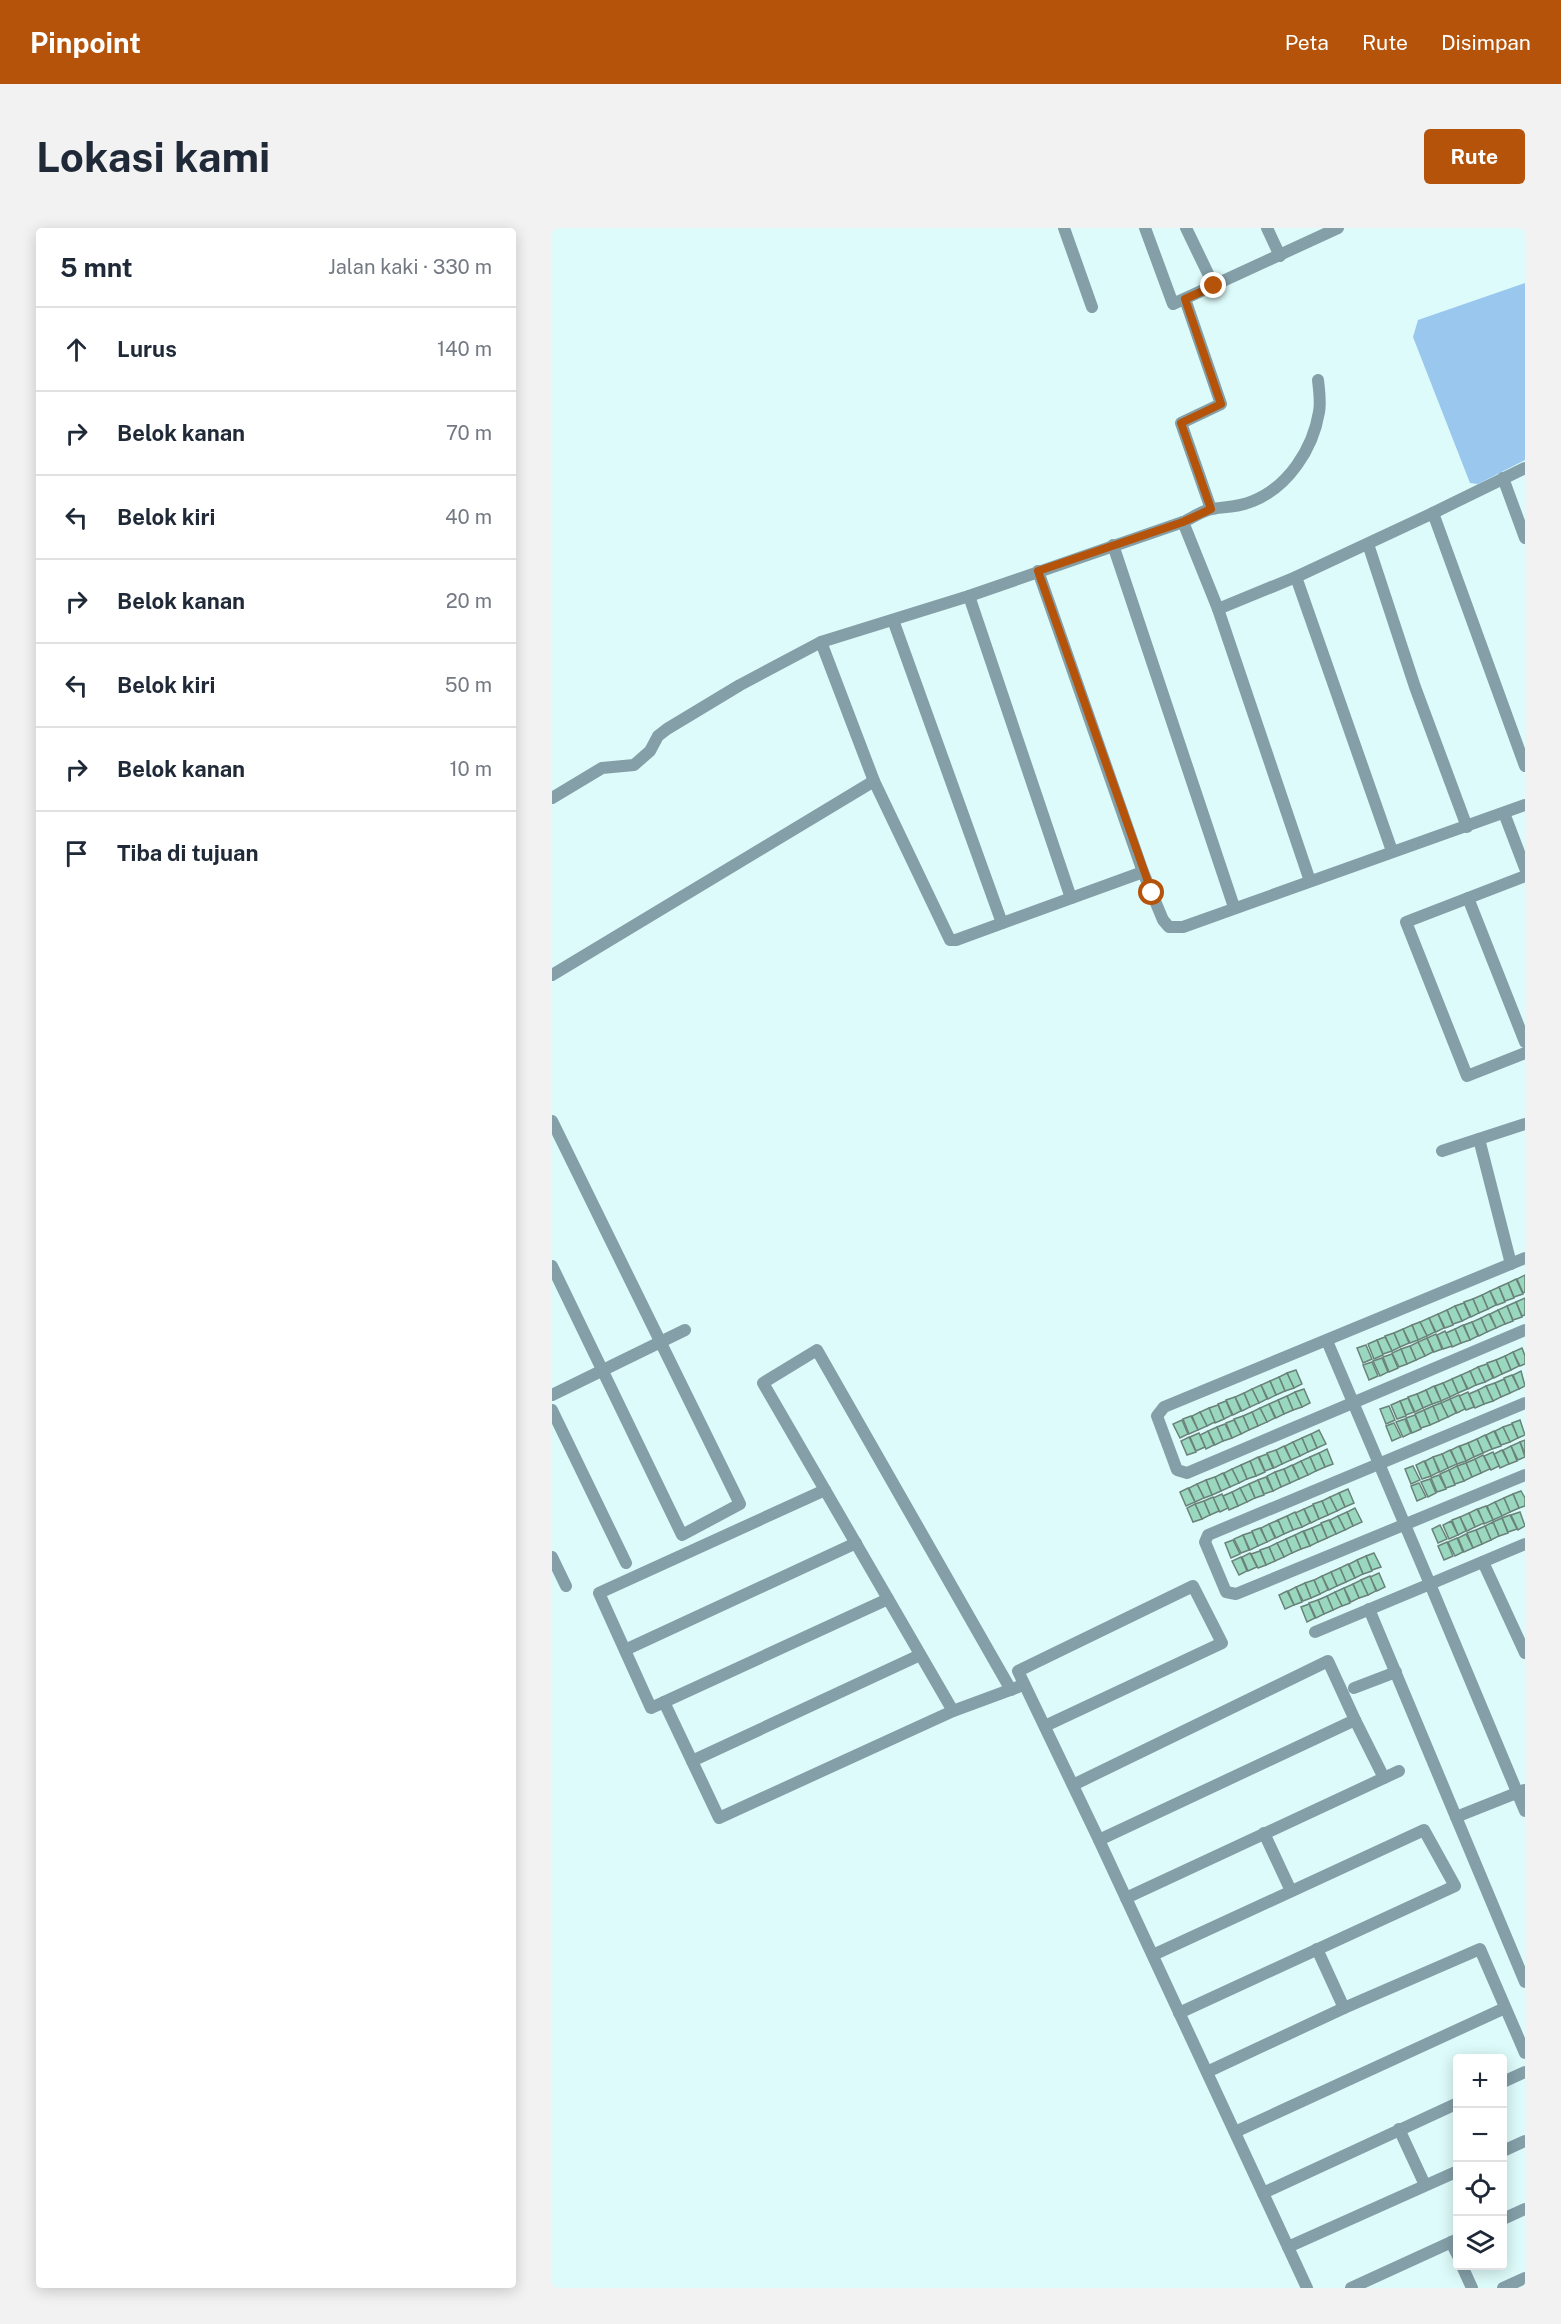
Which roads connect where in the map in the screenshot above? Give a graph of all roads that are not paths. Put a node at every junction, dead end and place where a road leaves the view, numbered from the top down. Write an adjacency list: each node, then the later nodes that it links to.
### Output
1 (1064, 228): 9 (street)
2 (1145, 228): 8 (street)
3 (1186, 228): 7 (street)
4 (1267, 228): 6 (street)
5 (1338, 228): 6 (street)
6 (1280, 256): 7 (street)
7 (1214, 286): 8 (street)
8 (1185, 299): 13 (street)
9 (1092, 307)
10 (1318, 380): 13 (street)
11 (1525, 468): 12 (street)
12 (1503, 478): 14 (street); 16 (street)
13 (1211, 509): 15 (street)
14 (1433, 513): 17 (street); 25 (street)
15 (1183, 522): 18 (street); 22 (street)
16 (1525, 538)
17 (1368, 544): 20 (street); 30 (street)
18 (1113, 545): 19 (street); 38 (street)
19 (1038, 571): 21 (street); 33 (street)
20 (1296, 577): 22 (street); 31 (street)
21 (969, 596): 23 (street); 36 (street)
22 (1218, 609): 35 (street)
23 (893, 620): 24 (street); 39 (street)
24 (821, 642): 26 (street); 27 (street)
25 (1525, 766)
26 (874, 781): 39 (street); 40 (street)
27 (552, 798)
28 (1525, 805): 29 (street)
29 (1503, 813): 30 (street); 32 (street)
30 (1467, 827): 31 (street)
31 (1392, 851): 35 (street)
32 (1525, 868)
33 (1143, 872): 36 (street); 38 (street)
34 (1525, 876): 37 (street)
35 (1310, 881): 38 (street)
36 (1071, 898): 39 (street)
37 (1468, 898): 41 (street); 42 (street)
38 (1234, 907)
39 (1002, 923)
40 (552, 975)
41 (1525, 1042)
42 (1525, 1053)
43 (1525, 1124): 45 (street)
44 (553, 1126): 53 (street)
45 (1479, 1139): 46 (street); 48 (street)
46 (1442, 1151)
47 (1525, 1258): 48 (street)
48 (1511, 1264): 52 (street)
49 (552, 1266): 54 (street)
50 (685, 1330): 53 (street)
51 (1525, 1330): 56 (street)
52 (1327, 1341): 56 (street); 56 (street)
53 (660, 1342): 54 (street); 54 (street)
54 (602, 1370): 55 (street)
55 (552, 1395)
56 (1353, 1402): 59 (street)
57 (1525, 1403): 59 (street)
58 (552, 1410): 67 (street)
59 (1379, 1464): 62 (street); 62 (street)
60 (1525, 1475): 62 (street)
61 (825, 1490): 63 (street); 73 (street); 79 (street)
62 (1405, 1526): 68 (street)
63 (856, 1543): 70 (street); 73 (street)
64 (1525, 1544): 66 (street)
65 (552, 1557): 69 (street)
66 (1483, 1562): 68 (street); 74 (street)
67 (627, 1563)
68 (1430, 1584): 71 (street); 88 (street)
69 (566, 1586)
70 (888, 1599): 75 (street); 80 (street)
71 (1369, 1610): 72 (street); 76 (street)
72 (1315, 1632)
73 (625, 1650): 80 (street)
74 (1525, 1653)
75 (920, 1655): 81 (street); 84 (street)
76 (1396, 1672): 78 (street); 90 (street)
77 (1024, 1684): 79 (street); 83 (street); 83 (street)
78 (1354, 1688)
79 (1011, 1690): 81 (street)
80 (664, 1702): 84 (street)
81 (952, 1711): 84 (street)
82 (1355, 1720): 86 (street); 87 (street); 92 (street)
83 (1045, 1726): 87 (street)
84 (692, 1761)
85 (1399, 1771): 86 (street)
86 (1384, 1778): 91 (street)
87 (1073, 1785): 92 (street)
88 (1521, 1791): 89 (street); 90 (street)
89 (1525, 1811)
90 (1456, 1817): 97 (street)
91 (1264, 1833): 93 (street); 94 (street)
92 (1099, 1840): 94 (street)
93 (1291, 1891): 95 (street); 96 (street)
94 (1126, 1898): 96 (street)
95 (1317, 1949): 98 (street); 100 (street)
96 (1153, 1955): 100 (street)
97 (1525, 1983)
98 (1344, 2008): 99 (street); 102 (street)
99 (1505, 2008): 101 (street); 107 (street)
100 (1179, 2013): 102 (street)
101 (1525, 2053)
102 (1207, 2072): 107 (street)
103 (1525, 2072): 104 (street)
104 (1507, 2080)
105 (1453, 2105): 106 (street)
106 (1400, 2129): 111 (street); 112 (street)
107 (1235, 2132): 112 (street)
108 (1525, 2141): 109 (street)
109 (1507, 2149)
110 (1453, 2173): 111 (street)
111 (1425, 2186): 116 (street)
112 (1263, 2193): 116 (street)
113 (1525, 2208): 114 (street)
114 (1507, 2217)
115 (1453, 2241): 120 (street)
116 (1288, 2247): 119 (street)
117 (1464, 2270): 121 (street)
118 (1525, 2278): 122 (street)
119 (1307, 2288)
120 (1351, 2288)
121 (1472, 2288)
122 (1503, 2288)

